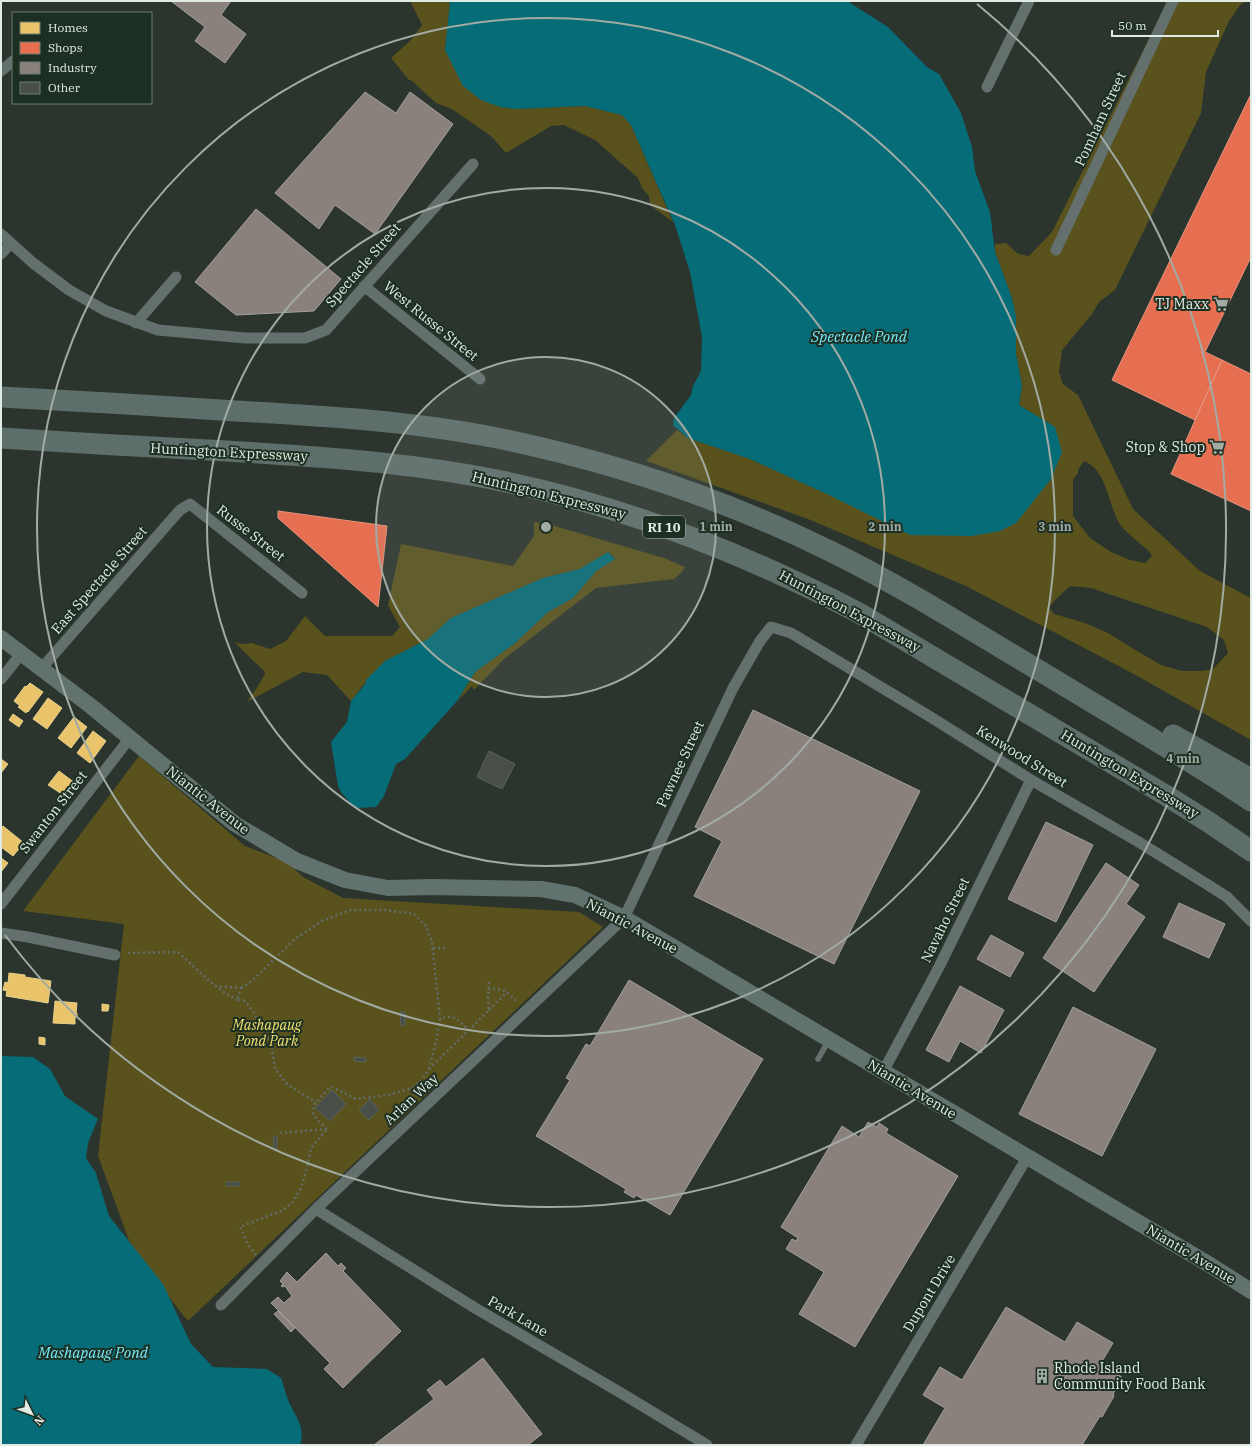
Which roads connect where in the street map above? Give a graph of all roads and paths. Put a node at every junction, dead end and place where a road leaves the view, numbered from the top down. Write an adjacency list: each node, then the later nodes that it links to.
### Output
1 (1029, 1): 5 (street)
2 (1173, 1): 9 (street, Pomham Street)
3 (12, 62): 4 (street)
4 (1, 71)
5 (987, 87)
6 (473, 164): 12 (street, Spectacle Street)
7 (1, 234): 8 (street, Spectacle Street)
8 (11, 243): 10 (street); 13 (street, Spectacle Street)
9 (1056, 250)
10 (1, 254)
11 (176, 277): 13 (street)
12 (364, 286): 13 (street, Spectacle Street); 14 (street, West Russe Street)
13 (136, 323)
14 (480, 379)
15 (1, 397): 23 (highway)
16 (1, 438): 29 (highway, Huntington Expressway / RI 10)
17 (180, 510): 18 (street, Russe Street); 22 (street, East Spectacle Street)
18 (302, 593)
19 (771, 627): 27 (street, Kenwood Street); 31 (street, Pawnee Street)
20 (1, 638): 21 (street, Niantic Avenue)
21 (20, 654): 22 (street, Niantic Avenue); 24 (street)
22 (41, 669): 25 (street, Niantic Avenue)
23 (1037, 670): 26 (highway); 28 (highway)
24 (1, 679)
25 (130, 738): 30 (street, Swanton Street); 31 (street, Niantic Avenue)
26 (1251, 779)
27 (1031, 780): 32 (street, Kenwood Street); 51 (street, Navaho Street)
28 (1251, 802)
29 (1251, 851)
30 (1, 904)
31 (624, 918): 45 (street, Arlan Way); 48 (street, Niantic Avenue)
32 (1251, 921)
33 (1, 934): 37 (street)
34 (433, 948): 35 (path); 40 (path); 46 (path)
35 (448, 948)
36 (128, 953): 39 (path)
37 (115, 955)
38 (489, 982): 41 (path)
39 (215, 986): 40 (path); 43 (path)
40 (241, 988): 43 (path)
41 (488, 989): 42 (path); 44 (path)
42 (507, 992): 44 (path); 45 (path)
43 (237, 1000): 52 (path)
44 (490, 1010): 47 (path)
45 (526, 1011): 56 (street, Arlan Way)
46 (440, 1019): 47 (path); 50 (path)
47 (469, 1030): 50 (path)
48 (829, 1040): 49 (lane); 51 (street, Niantic Avenue)
49 (818, 1059)
50 (428, 1071): 52 (path)
51 (883, 1072): 55 (street, Niantic Avenue)
52 (316, 1102): 53 (path)
53 (327, 1129): 54 (path); 57 (path)
54 (280, 1133)
55 (1028, 1156): 58 (street, Niantic Avenue); 61 (street, Dupont Drive)
56 (316, 1209): 57 (street, Arlan Way); 60 (street, Park Lane)
57 (262, 1263): 59 (street, Arlan Way)
58 (1251, 1291)
59 (221, 1305)
60 (707, 1445)
61 (856, 1445)

